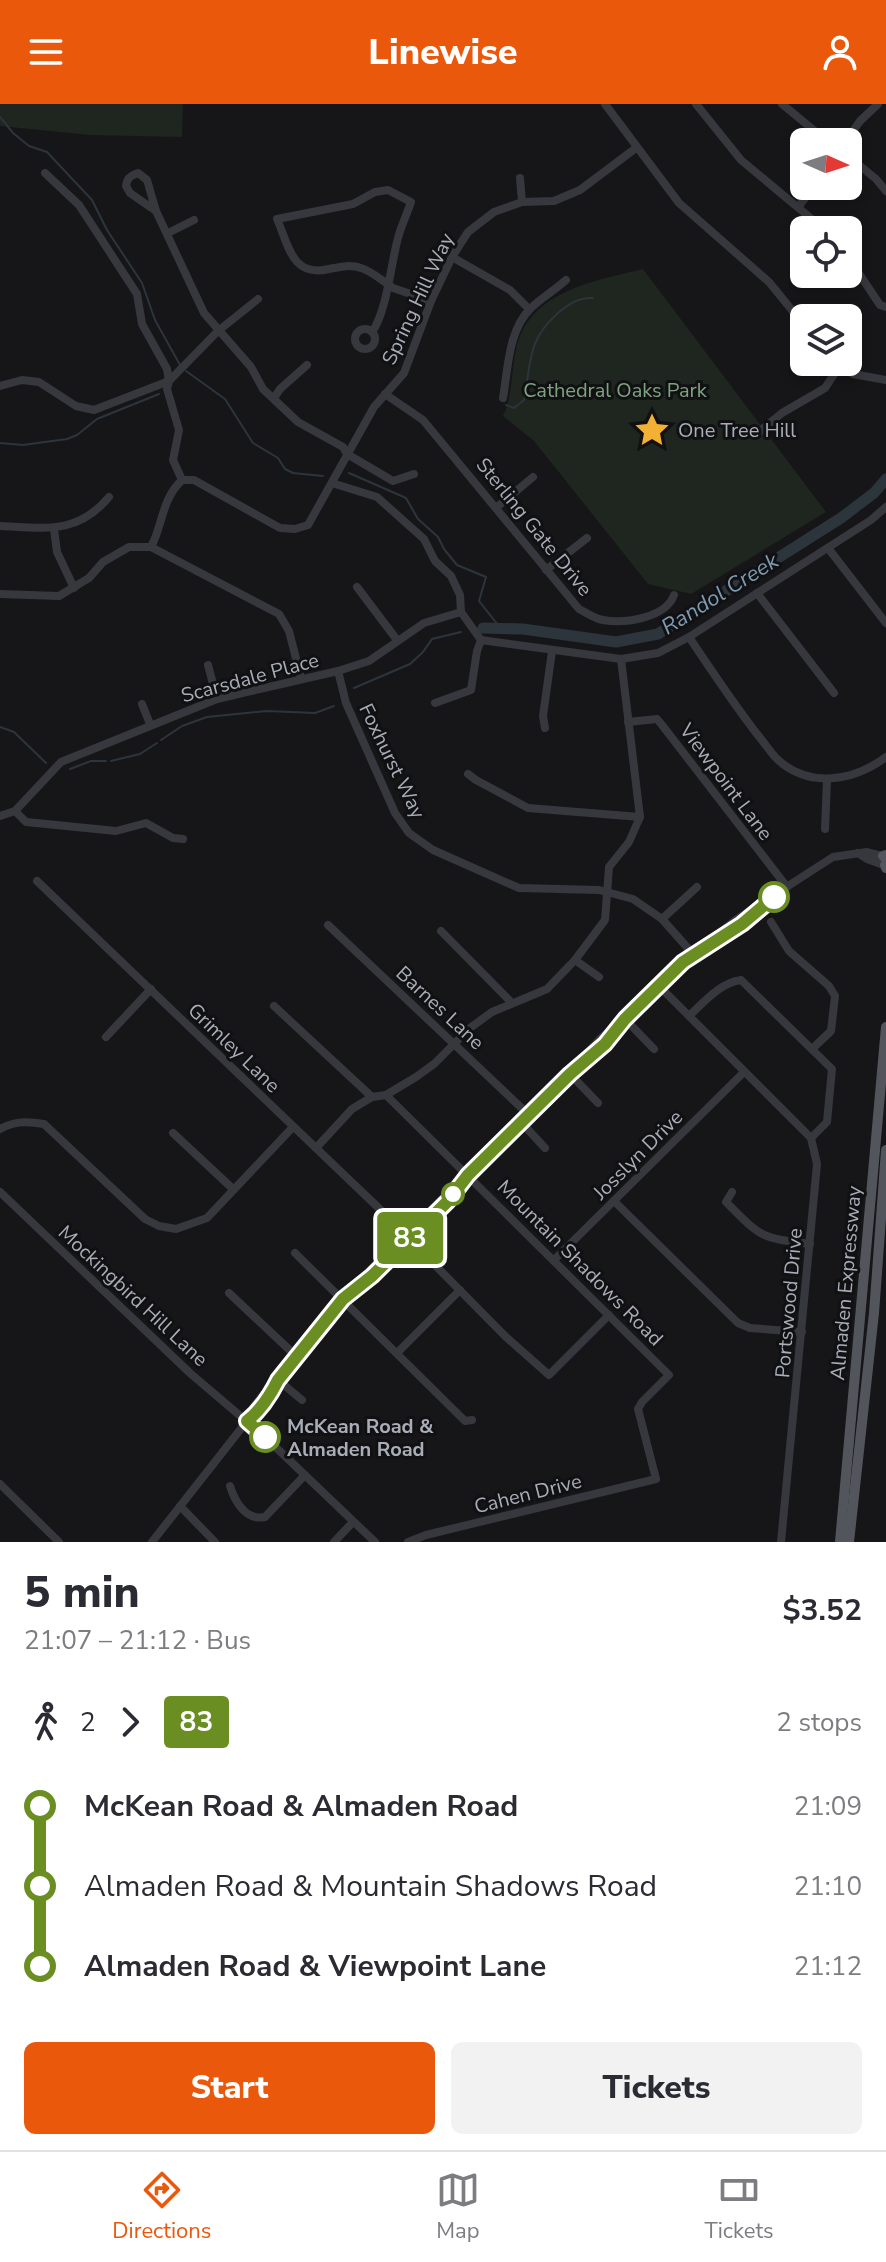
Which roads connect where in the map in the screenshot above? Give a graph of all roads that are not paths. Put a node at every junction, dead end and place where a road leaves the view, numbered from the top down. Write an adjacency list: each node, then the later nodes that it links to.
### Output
1 (605, 104): 7 (street)
2 (696, 104): 14 (street)
3 (782, 104): 5 (street)
4 (878, 104): 6 (street)
5 (811, 128)
6 (855, 128)
7 (636, 148): 13 (street, Spring Hill Way); 26 (street)
8 (862, 168): 11 (street)
9 (45, 173): 34 (street)
10 (520, 178): 13 (street)
11 (886, 191)
12 (804, 200): 14 (street)
13 (522, 202): 19 (street, Spring Hill Way)
14 (799, 206): 16 (street)
15 (156, 211): 15 (street); 18 (street)
16 (810, 216)
17 (194, 220): 18 (street)
18 (168, 233): 28 (street)
19 (452, 257): 24 (street, Spring Hill Way); 27 (street)
20 (862, 278): 25 (street)
21 (566, 280): 27 (street)
22 (389, 285): 22 (street); 24 (street); 29 (street)
23 (258, 299): 28 (street)
24 (431, 301): 36 (street, Spring Hill Way)
25 (886, 307)
26 (790, 308)
27 (529, 309): 38 (street)
28 (218, 331): 34 (street); 37 (street)
29 (372, 332)
30 (307, 365): 37 (street)
31 (830, 376): 39 (street)
32 (862, 376): 33 (street)
33 (886, 380)
34 (169, 381): 35 (street); 43 (street)
35 (0, 386)
36 (385, 394): 40 (street, Spring Hill Way); 46 (street, Sterling Gate Drive)
37 (274, 398): 40 (street)
38 (503, 398)
39 (760, 431)
40 (347, 454): 41 (street); 44 (street, Spring Hill Way)
41 (414, 474)
42 (533, 477): 46 (street)
43 (182, 480): 44 (street, Spring Hill Way); 51 (street)
44 (332, 483): 59 (street)
45 (109, 497): 49 (street)
46 (497, 507): 53 (street, Sterling Gate Drive)
47 (886, 507): 52 (street)
48 (0, 526): 49 (street)
49 (54, 529): 55 (street)
50 (587, 538): 53 (street)
51 (151, 547): 55 (street); 68 (street)
52 (828, 548): 56 (street); 60 (street)
53 (546, 570): 58 (street, Sterling Gate Drive)
54 (357, 587): 62 (street)
55 (74, 588): 57 (street)
56 (757, 593): 61 (street); 69 (street)
57 (0, 594)
58 (674, 595)
59 (461, 612): 62 (street, Scarsdale Place); 63 (street)
60 (886, 623)
61 (689, 637): 65 (street); 78 (street)
62 (397, 640): 67 (street, Scarsdale Place)
63 (481, 640): 64 (street); 71 (street)
64 (552, 651): 65 (street); 75 (street)
65 (621, 659): 73 (street)
66 (208, 665): 70 (street)
67 (338, 671): 68 (street, Scarsdale Place); 88 (street, Foxhurst Way)
68 (301, 678): 70 (street, Scarsdale Place)
69 (834, 693)
70 (217, 699): 74 (street, Scarsdale Place)
71 (435, 703)
72 (142, 704): 74 (street)
73 (628, 722): 81 (street); 87 (street, Viewpoint Lane)
74 (150, 724): 79 (street, Scarsdale Place)
75 (545, 728)
76 (886, 757): 78 (street)
77 (468, 774): 81 (street)
78 (827, 780): 82 (street)
79 (15, 811): 80 (street); 83 (street)
80 (0, 816)
81 (640, 817): 88 (street)
82 (825, 829)
83 (183, 839)
84 (885, 861): 87 (street)
85 (37, 881): 97 (street, Grimley Lane)
86 (697, 887): 89 (street)
87 (787, 887): 93 (street)
88 (608, 893): 89 (street, Foxhurst Way); 94 (street)
89 (662, 919): 93 (street, Foxhurst Way)
90 (771, 922): 106 (street)
91 (328, 925): 104 (street, Barnes Lane)
92 (441, 931): 98 (street)
93 (693, 954): 96 (street)
94 (575, 960): 95 (street); 98 (street)
95 (599, 977)
96 (659, 986): 100 (street); 101 (street)
97 (151, 989): 103 (street); 113 (street, Grimley Lane)
98 (512, 1003): 104 (street)
99 (274, 1006): 110 (street)
100 (689, 1016): 106 (street); 107 (street)
101 (625, 1019): 105 (street); 108 (street)
102 (886, 1027): 154 (main road, Almaden Expressway)
103 (106, 1037)
104 (454, 1044): 109 (street); 112 (street, Barnes Lane)
105 (654, 1049)
106 (812, 1049): 116 (street)
107 (744, 1072): 116 (street); 124 (street, Josslyn Drive)
108 (570, 1074): 111 (street); 112 (street)
109 (386, 1095): 110 (street); 120 (street, Mountain Shadows Road)
110 (372, 1097): 117 (street)
111 (598, 1103)
112 (525, 1119): 118 (street, Barnes Lane); 120 (street)
113 (293, 1127): 117 (street, Grimley Lane); 121 (street)
114 (0, 1129): 121 (street)
115 (173, 1133): 121 (street)
116 (811, 1138): 126 (street, Portswood Drive)
117 (316, 1148): 125 (street, Grimley Lane)
118 (545, 1148)
119 (886, 1150): 155 (main road, Almaden Expressway)
120 (468, 1175): 125 (street); 129 (street, Mountain Shadows Road)
121 (233, 1189)
122 (0, 1192): 140 (street, Mockingbird Hill Lane)
123 (732, 1192): 126 (street)
124 (614, 1201): 129 (street, Josslyn Drive); 134 (street)
125 (407, 1236): 132 (street)
126 (810, 1244): 134 (street, Portswood Drive)
127 (295, 1253): 132 (street)
128 (425, 1255): 130 (street)
129 (554, 1260): 133 (street, Mountain Shadows Road)
130 (460, 1290): 133 (street); 135 (street)
131 (229, 1293): 136 (street)
132 (343, 1299): 135 (street); 136 (street)
133 (609, 1315): 142 (street, Mountain Shadows Road)
134 (802, 1332): 153 (street, Portswood Drive)
135 (397, 1353): 139 (street)
136 (296, 1356): 137 (street)
137 (278, 1380): 138 (street); 140 (street)
138 (302, 1400)
139 (472, 1420)
140 (247, 1421): 141 (street, Mockingbird Hill Lane); 145 (street)
141 (305, 1475): 144 (street); 146 (street, Mockingbird Hill Lane)
142 (656, 1479): 152 (street, Cahen Drive)
143 (0, 1484): 147 (street)
144 (230, 1486)
145 (180, 1506): 148 (street); 149 (street)
146 (353, 1522): 150 (street); 151 (street, Mockingbird Hill Lane)
147 (59, 1542)
148 (152, 1542)
149 (215, 1542)
150 (334, 1542)
151 (375, 1542)
152 (408, 1542)
153 (781, 1542)
154 (840, 1542)
155 (849, 1542)

